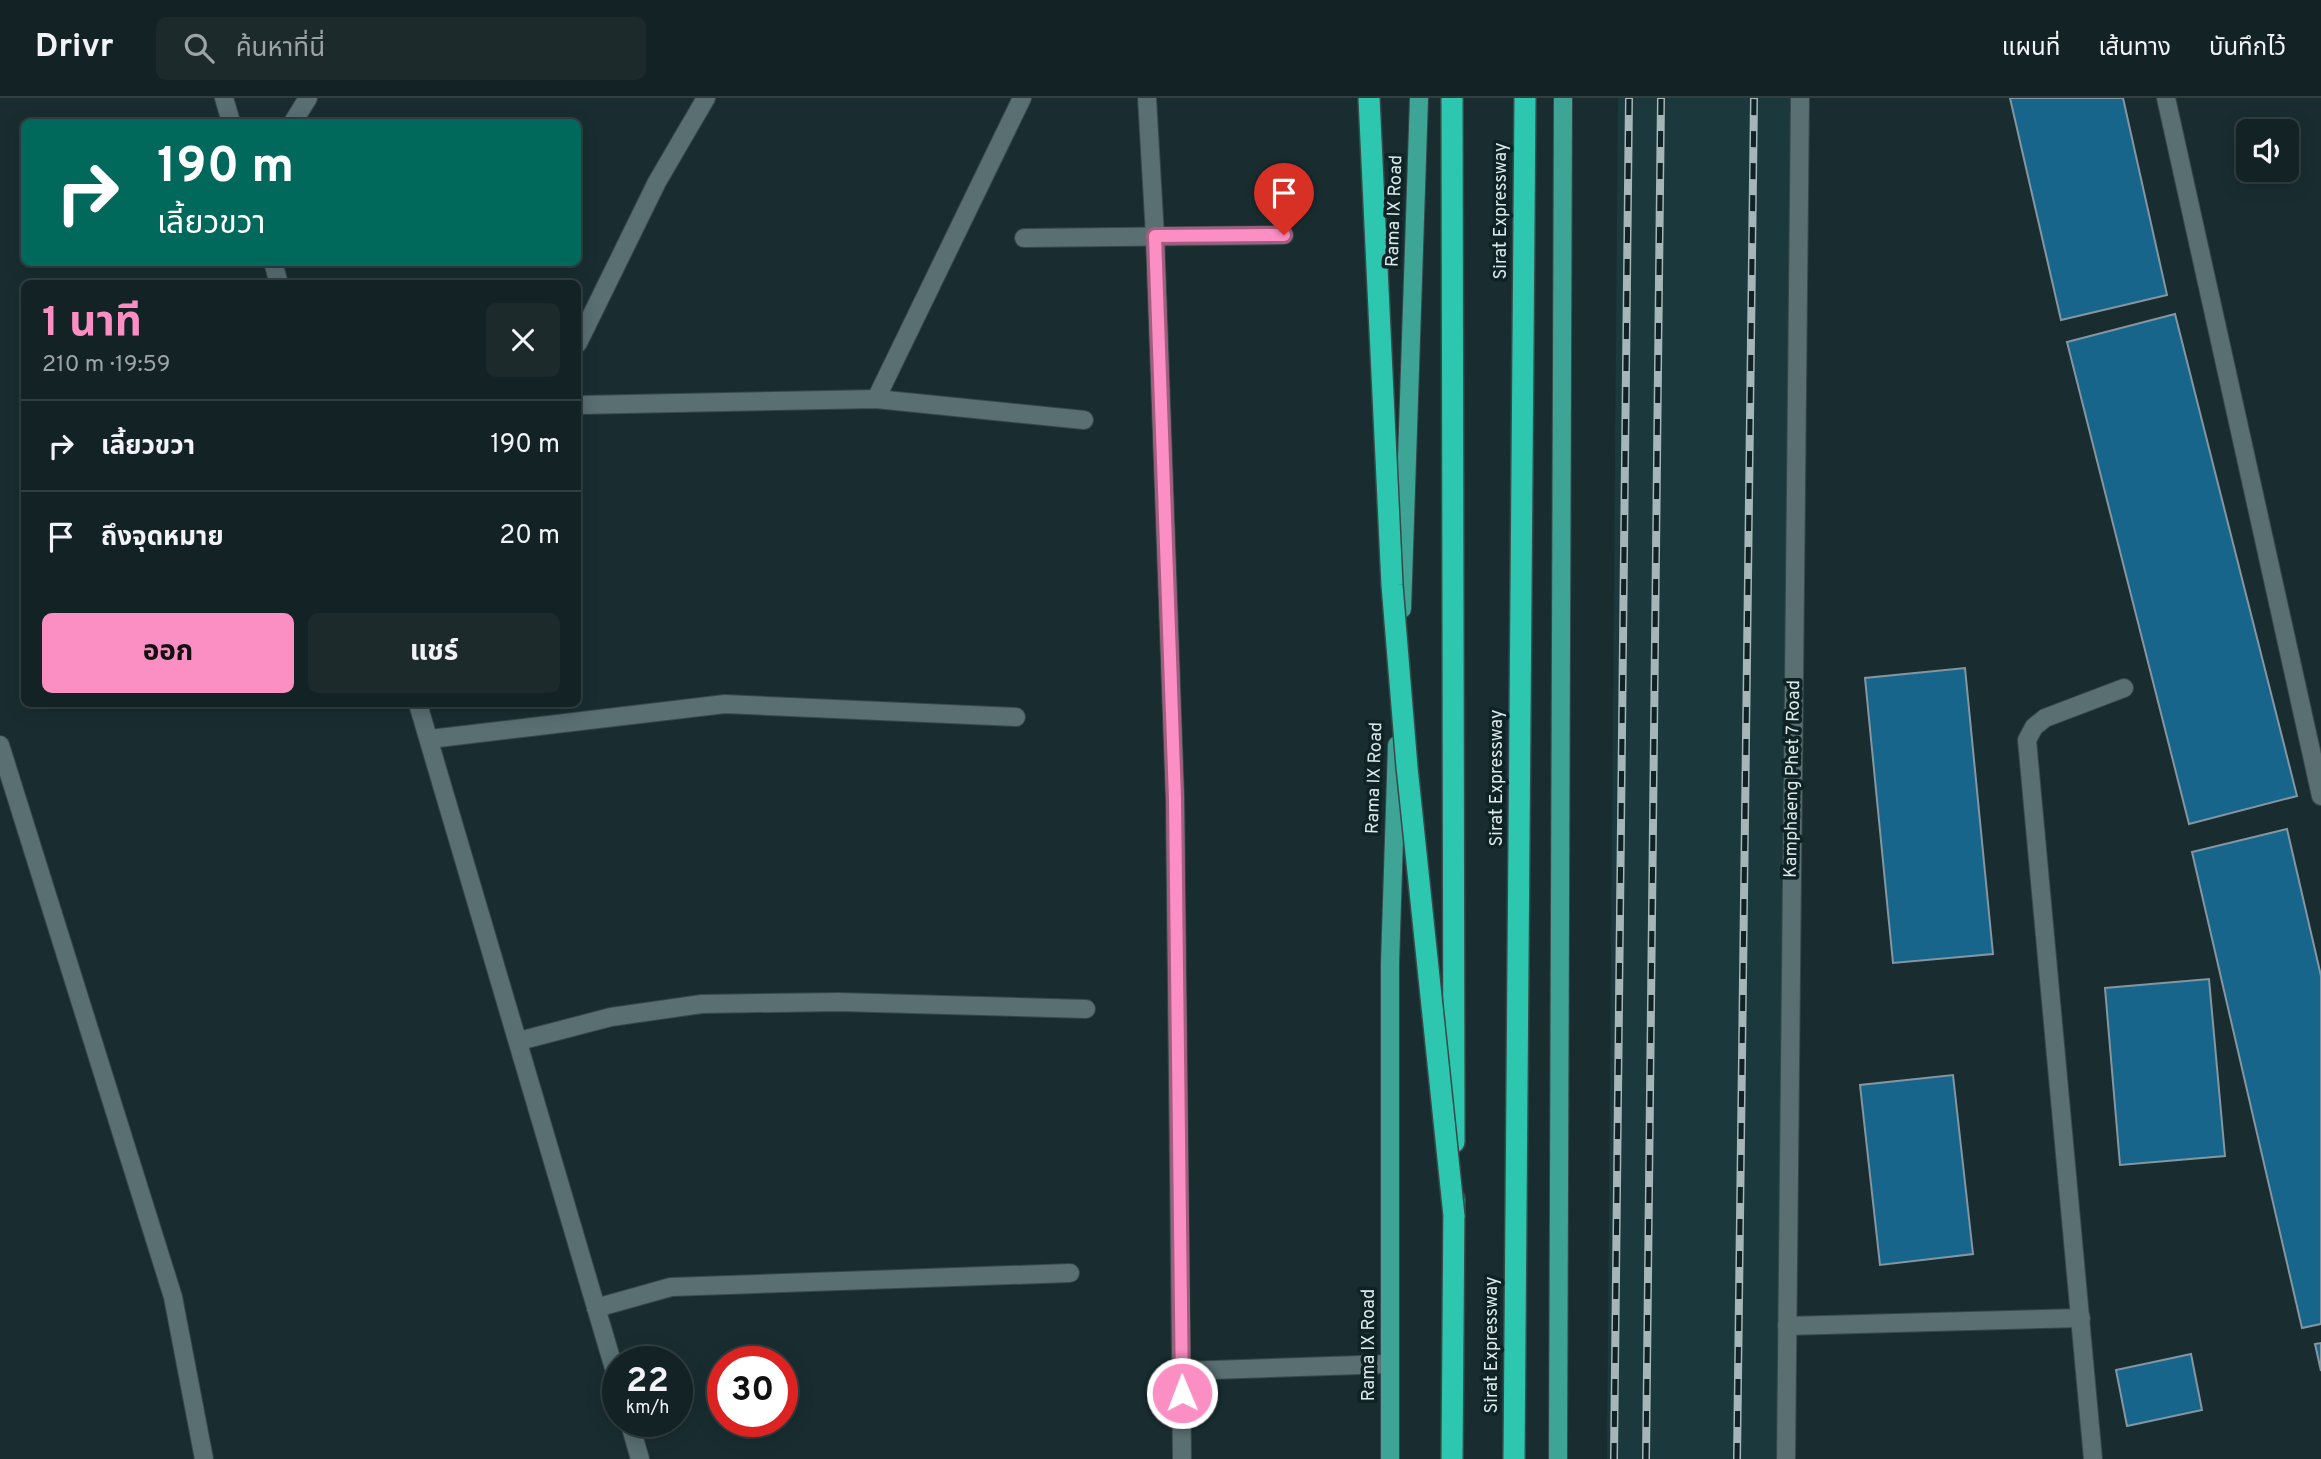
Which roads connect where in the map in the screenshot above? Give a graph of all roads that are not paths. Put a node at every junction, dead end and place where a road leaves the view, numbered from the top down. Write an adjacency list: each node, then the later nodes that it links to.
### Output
1 (223, 98): 13 (street)
2 (308, 98): 14 (street)
3 (706, 98): 18 (street)
4 (1022, 98): 19 (street)
5 (1147, 98): 16 (street)
6 (1369, 98): 30 (highway, bridge)
7 (1419, 98): 36 (main road, Rama IX Road)
8 (1452, 98): 30 (highway, bridge)
9 (1525, 98): 44 (highway, Sirat Expressway)
10 (1563, 98): 45 (main road)
11 (1800, 98): 34 (street, Kamphaeng Phet 7 Road)
12 (2166, 98): 27 (street)
13 (230, 119)
14 (295, 119)
15 (1284, 235): 16 (street)
16 (1155, 236): 17 (street); 37 (street)
17 (1024, 239)
18 (581, 337)
19 (876, 399): 20 (street); 21 (street)
20 (581, 405)
21 (1084, 420)
22 (2124, 688): 33 (street)
23 (419, 707): 25 (street)
24 (1016, 717): 25 (street)
25 (430, 739): 29 (street)
26 (0, 745): 39 (street)
27 (2321, 796)
28 (1086, 1009): 29 (street)
29 (519, 1041): 32 (street)
30 (1454, 1216): 43 (highway)
31 (1070, 1273): 32 (street)
32 (596, 1308): 35 (street)
33 (2081, 1318): 34 (street); 47 (street)
34 (1787, 1326): 46 (street, Kamphaeng Phet 7 Road)
35 (607, 1346)
36 (1390, 1364): 37 (street); 42 (main road, Rama IX Road)
37 (1182, 1371): 41 (street)
38 (634, 1437): 40 (street)
39 (204, 1459)
40 (640, 1459)
41 (1182, 1459)
42 (1390, 1459)
43 (1452, 1459)
44 (1514, 1459)
45 (1558, 1459)
46 (1786, 1459)
47 (2093, 1459)

